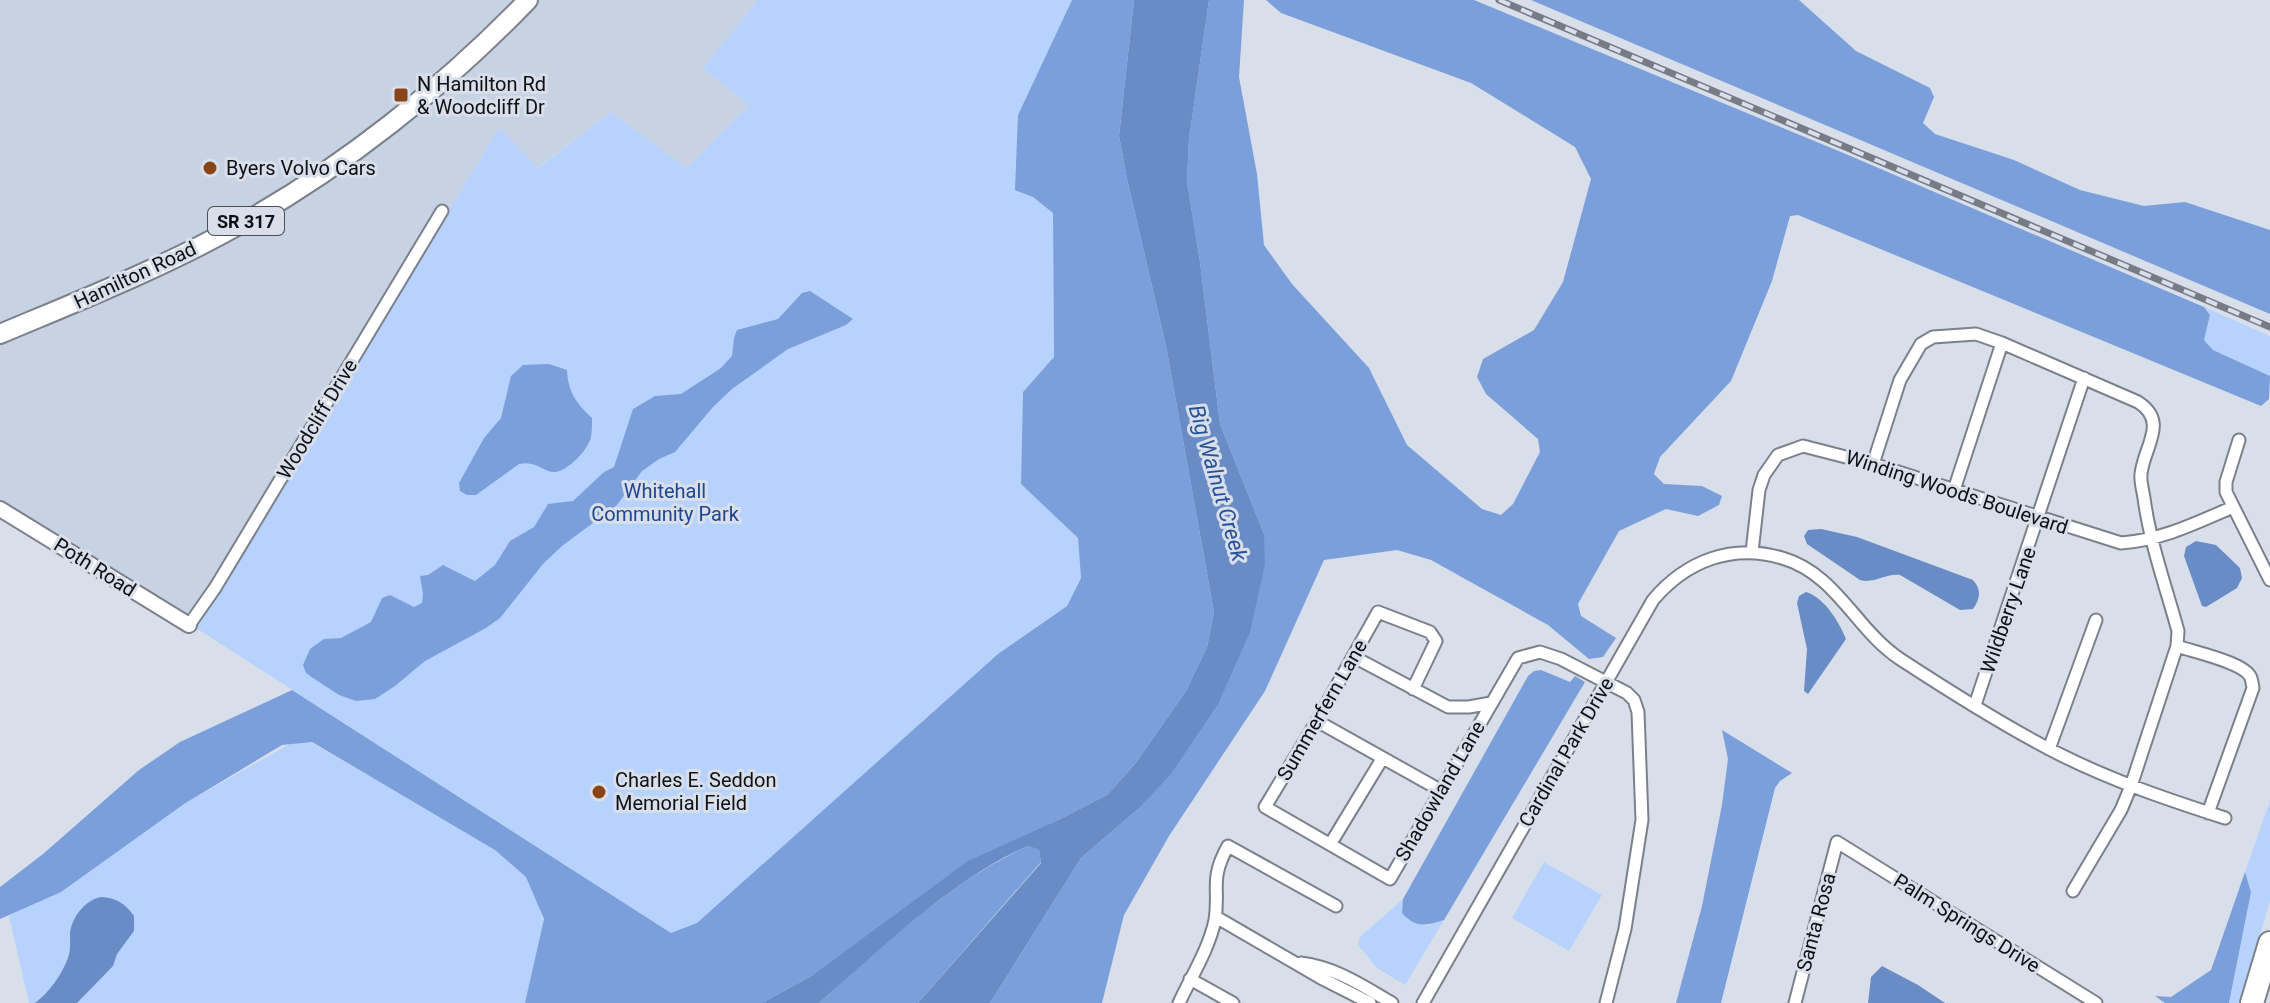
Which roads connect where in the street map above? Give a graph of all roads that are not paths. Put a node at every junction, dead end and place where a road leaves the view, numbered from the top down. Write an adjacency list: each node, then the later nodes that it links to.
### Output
1 (528, 0): 3 (main road, Hamilton Road / SR 317)
2 (442, 211): 16 (street, Woodcliff Drive)
3 (0, 334)
4 (2002, 343): 5 (street); 7 (street); 8 (street)
5 (2084, 378): 11 (street, Wildberry Lane); 12 (street)
6 (2239, 440): 9 (street)
7 (1873, 464): 8 (street, Winding Woods Boulevard); 13 (street, Winding Woods Boulevard)
8 (1954, 490): 11 (street, Winding Woods Boulevard)
9 (2233, 507): 12 (street, Winding Woods Boulevard); 14 (street)
10 (0, 509): 16 (street, Poth Road)
11 (2040, 518): 12 (street, Winding Woods Boulevard); 22 (street, Wildberry Lane)
12 (2152, 539): 17 (street)
13 (1752, 552): 19 (street, Cardinal Park Drive); 22 (street)
14 (2270, 580)
15 (2096, 620): 24 (street)
16 (189, 625)
17 (2177, 646): 26 (street); 29 (street)
18 (1354, 657): 20 (street); 20 (street, Summerfern Lane); 23 (street, Summerfern Lane)
19 (1607, 681): 21 (street, Shadowland Lane); 43 (street, Cardinal Park Drive); 44 (street, Shadowland Lane)
20 (1413, 689): 21 (street)
21 (1491, 703): 27 (street, Shadowland Lane)
22 (1975, 705): 24 (street)
23 (1317, 721): 25 (street); 28 (street, Summerfern Lane)
24 (2049, 749): 26 (street)
25 (1382, 759): 27 (street); 32 (street)
26 (2131, 786): 29 (street); 33 (street)
27 (1440, 790): 32 (street, Shadowland Lane)
28 (1265, 807): 32 (street, Shadowland Lane)
29 (2208, 813): 30 (street)
30 (2225, 818)
31 (1837, 842): 45 (street, Santa Rosa); 46 (street, Palm Springs Drive)
32 (1331, 843)
33 (2073, 891)
34 (1336, 906): 35 (street)
35 (1216, 917): 37 (street); 38 (street)
36 (2270, 943): 47 (highway)
37 (1292, 962): 41 (street); 42 (street)
38 (1190, 979): 39 (street); 40 (street)
39 (1179, 1003)
40 (1233, 1003)
41 (1370, 1003)
42 (1392, 1003)
43 (1423, 1003)
44 (1606, 1003)
45 (1795, 1003)
46 (2096, 1003)
47 (2252, 1003)

